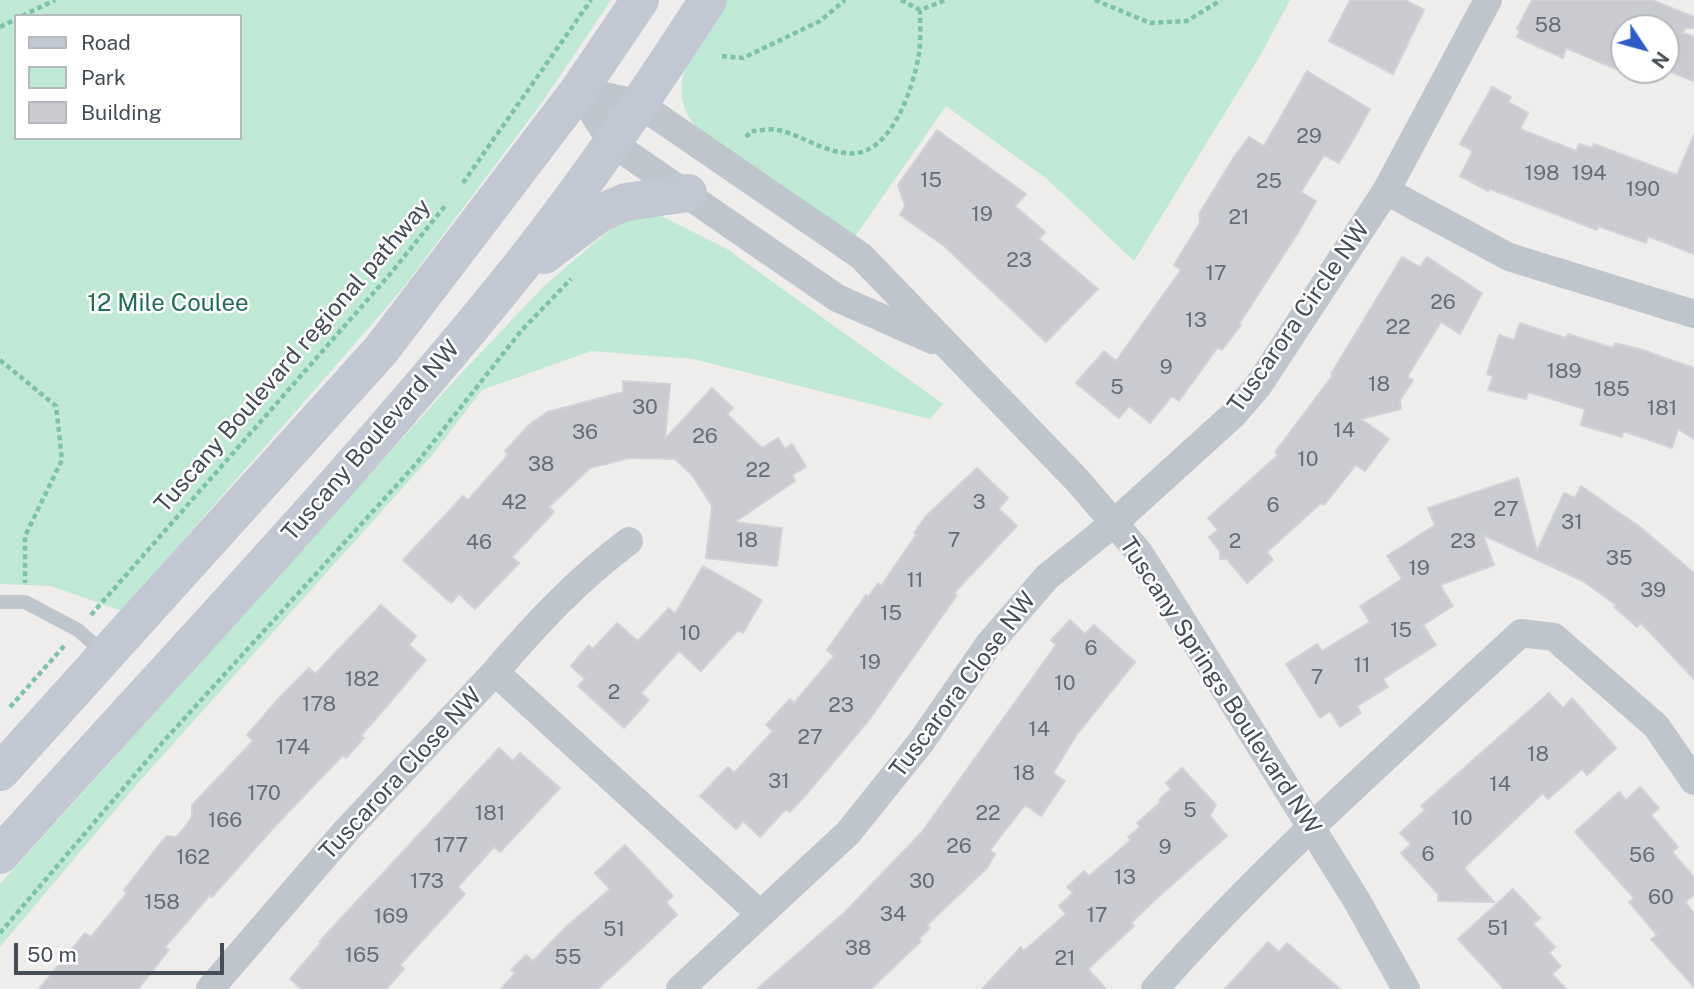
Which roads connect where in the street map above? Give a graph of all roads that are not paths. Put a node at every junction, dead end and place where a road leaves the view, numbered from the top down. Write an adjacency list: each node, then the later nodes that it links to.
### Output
1 (640, 0): 4 (street)
2 (708, 0): 5 (street, Tuscany Boulevard NW)
3 (1488, 0): 7 (street, Tuscarora Circle NW)
4 (579, 90): 5 (street, Tuscany Springs Boulevard NW); 6 (street, Tuscany Springs Boulevard NW); 15 (street)
5 (639, 104): 6 (street, Tuscany Boulevard NW); 11 (street, Tuscany Springs Boulevard NW)
6 (612, 142): 8 (street, Tuscany Springs Boulevard NW); 9 (street, Tuscany Boulevard NW)
7 (1386, 191): 10 (street); 12 (street, Tuscarora Circle NW)
8 (688, 193): 9 (street); 11 (street, Tuscany Springs Boulevard NW)
9 (508, 281): 20 (street, Tuscany Boulevard NW)
10 (1694, 314)
11 (944, 345): 12 (street, Tuscany Springs Boulevard NW)
12 (1114, 523): 19 (street, Tuscany Springs Boulevard NW); 21 (street, Tuscarora Close NW)
13 (629, 541): 16 (street)
14 (0, 603): 15 (lane)
15 (107, 655): 17 (street)
16 (495, 672): 21 (street, Tuscarora Close NW); 22 (street, Tuscarora Close NW)
17 (0, 772)
18 (1694, 781): 19 (street)
19 (1311, 827): 24 (street); 25 (street, Tuscany Springs Boulevard NW)
20 (0, 855)
21 (760, 914): 23 (street, Tuscarora Close NW)
22 (210, 989)
23 (680, 989)
24 (1155, 989)
25 (1406, 989)

